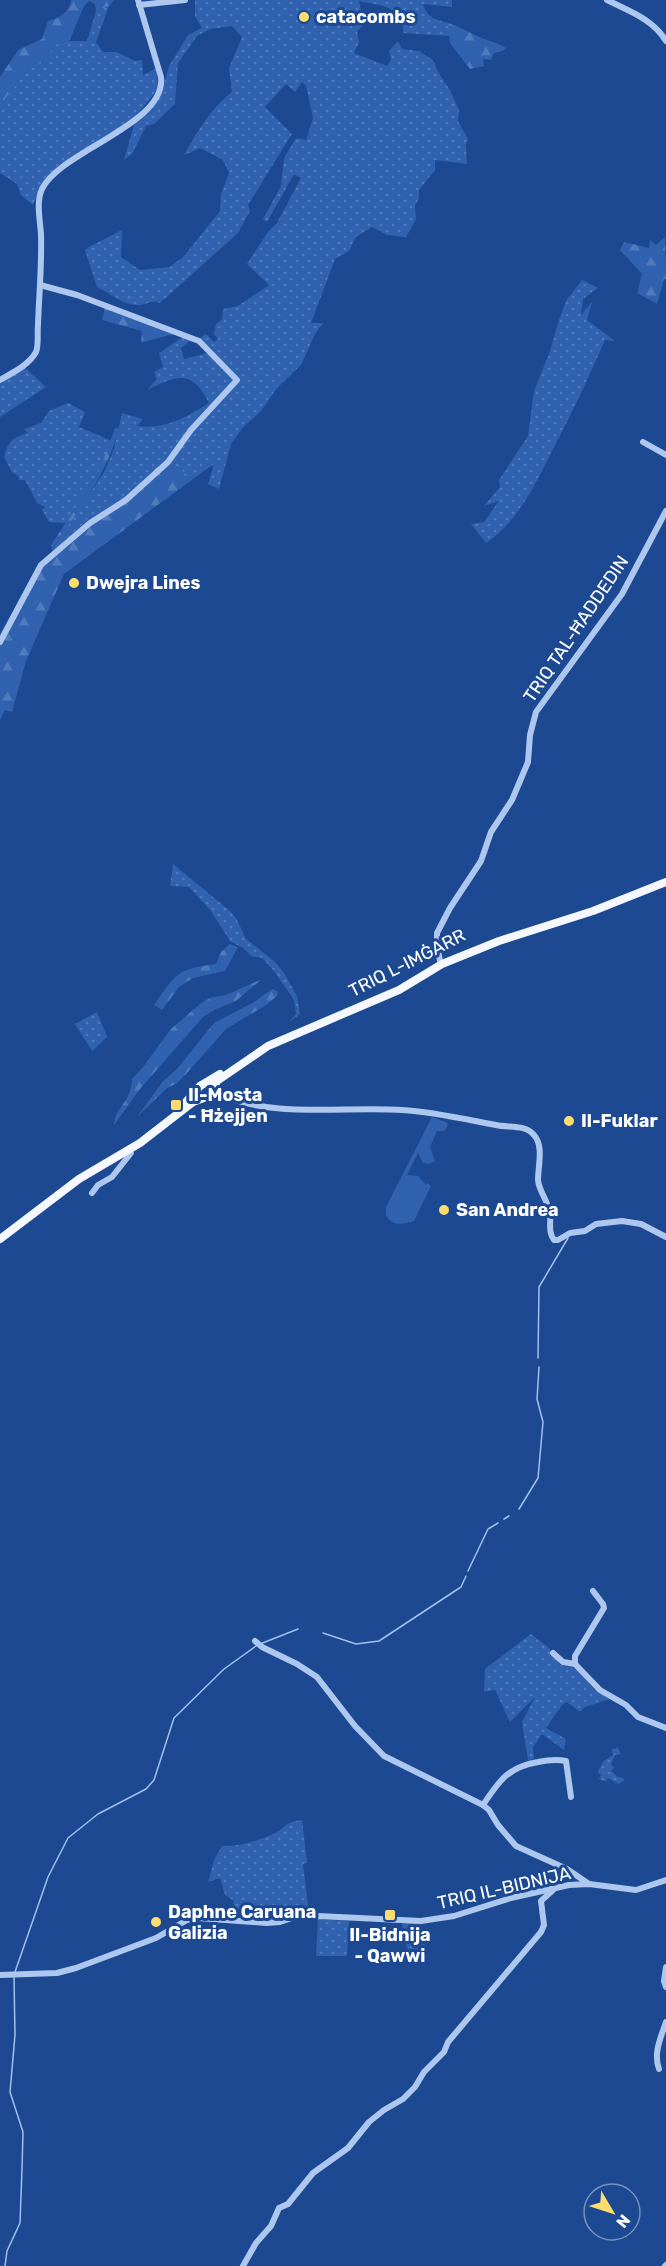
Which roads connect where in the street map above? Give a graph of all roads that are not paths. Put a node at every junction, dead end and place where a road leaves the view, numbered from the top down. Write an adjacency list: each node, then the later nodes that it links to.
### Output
1 (185, 0): 3 (street)
2 (607, 0): 4 (street)
3 (139, 2): 5 (street)
4 (666, 41)
5 (40, 285): 6 (street); 10 (street)
6 (0, 380)
7 (644, 442): 8 (street)
8 (666, 455)
9 (666, 511): 12 (street, TRIQ TAL-ĦADDEDIN)
10 (0, 642)
11 (666, 880): 12 (main road, TRIQ L-IMĠARR); 14 (main road, TRIQ L-IMĠARR)
12 (440, 961): 13 (main road, TRIQ L-IMĠARR)
13 (202, 1086): 14 (main road); 14 (main road); 18 (main road, TRIQ L-IMĠARR)
14 (211, 1094): 15 (street); 15 (street); 16 (main road, TRIQ L-IMĠARR)
15 (236, 1100): 19 (street)
16 (129, 1150): 17 (street); 18 (main road, TRIQ L-IMĠARR)
17 (92, 1193)
18 (0, 1237)
19 (666, 1237)
20 (593, 1591): 23 (street)
21 (255, 1641): 26 (street)
22 (553, 1653): 23 (street)
23 (575, 1664): 24 (street)
24 (666, 1728)
25 (571, 1797): 26 (street)
26 (483, 1805): 28 (street)
27 (665, 1882): 28 (street, TRIQ IL-BIDNIJA)
28 (589, 1884): 29 (street, TRIQ IL-BIDNIJA)
29 (556, 1888): 31 (street, TRIQ IL-BIDNIJA); 35 (street)
30 (666, 1967): 32 (street)
31 (0, 1975)
32 (666, 1987)
33 (666, 2022): 34 (street)
34 (659, 2069)
35 (243, 2266)

